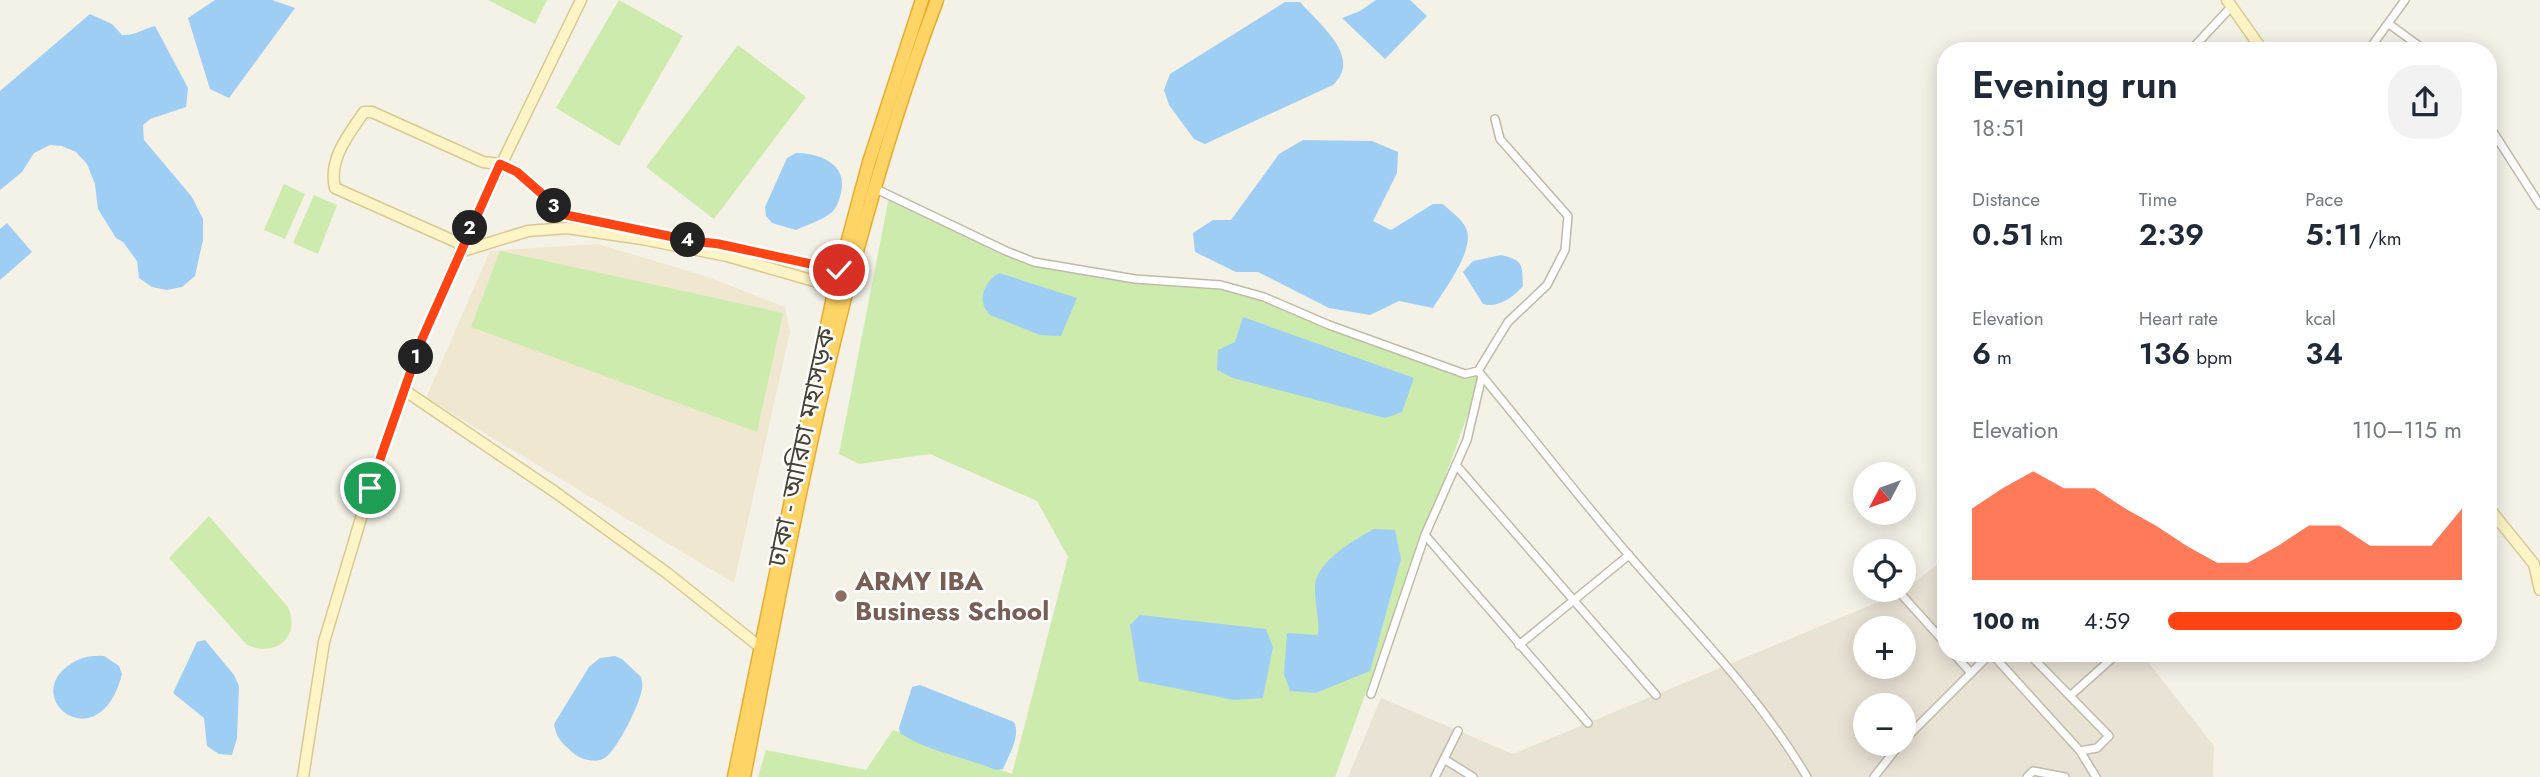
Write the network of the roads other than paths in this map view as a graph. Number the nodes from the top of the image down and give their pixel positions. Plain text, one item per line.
1 (581, 0) edge
2 (922, 0) edge
3 (937, 0) edge
4 (2405, 0) edge
5 (2229, 2) edge
6 (2389, 24) junction
7 (2196, 42) edge
8 (2257, 42) edge
9 (2375, 42) edge
10 (2414, 42) edge
11 (1495, 118) dead end
12 (2497, 138) edge
13 (500, 164) junction
14 (874, 188) junction
15 (2540, 205) edge
16 (461, 249) junction
17 (839, 270) junction
18 (835, 287) junction
19 (1480, 374) junction
20 (404, 390) junction
21 (1456, 465) junction
22 (2497, 518) edge
23 (1425, 535) junction
24 (1629, 555) junction
25 (2540, 590) edge
26 (1574, 600) junction
27 (1908, 602) edge
28 (1937, 635) edge
29 (1519, 645) junction
30 (760, 648) junction
31 (1961, 662) edge
32 (1982, 662) edge
33 (1999, 662) edge
34 (2037, 662) edge
35 (2108, 662) edge
36 (1971, 673) junction
37 (1371, 694) dead end
38 (1656, 695) dead end
39 (2070, 696) junction
40 (1588, 723) dead end
41 (1916, 728) edge
42 (1458, 731) dead end
43 (2080, 751) junction
44 (1891, 756) edge
45 (1444, 759) junction
46 (303, 777) edge
47 (734, 777) edge
48 (744, 777) edge
49 (1435, 777) edge
50 (1473, 777) edge
51 (1807, 777) edge
52 (1874, 777) edge
53 (2028, 777) edge
54 (2065, 777) edge
55 (2096, 777) edge

1 - 13 street
2 - 17 highway, ঢাকা - আরিচা মহাসড়ক
3 - 14 highway
4 - 6 street
5 - 7 street
5 - 8 street
6 - 9 street
6 - 10 street
11 - 19 street
12 - 15 street
13 - 16 street
13 - 16 street
13 - 17 street
14 - 19 street
14 - 48 highway
16 - 18 street
16 - 20 street
17 - 18 highway, ঢাকা - আরিচা মহাসড়ক
18 - 30 highway, ঢাকা - আরিচা মহাসড়ক
19 - 21 street
19 - 24 street
20 - 30 street
20 - 46 street
21 - 23 street
21 - 26 street
22 - 25 street
23 - 29 street
23 - 37 street
24 - 26 street
24 - 51 street
26 - 29 street
26 - 38 street
27 - 28 street
29 - 40 street
30 - 47 highway, ঢাকা - আরিচা মহাসড়ক
31 - 36 street
32 - 36 street
33 - 43 street
34 - 39 street
35 - 39 street
36 - 41 street
39 - 43 street
42 - 45 street
43 - 55 street
44 - 52 street
45 - 49 street
45 - 50 street
53 - 54 street

